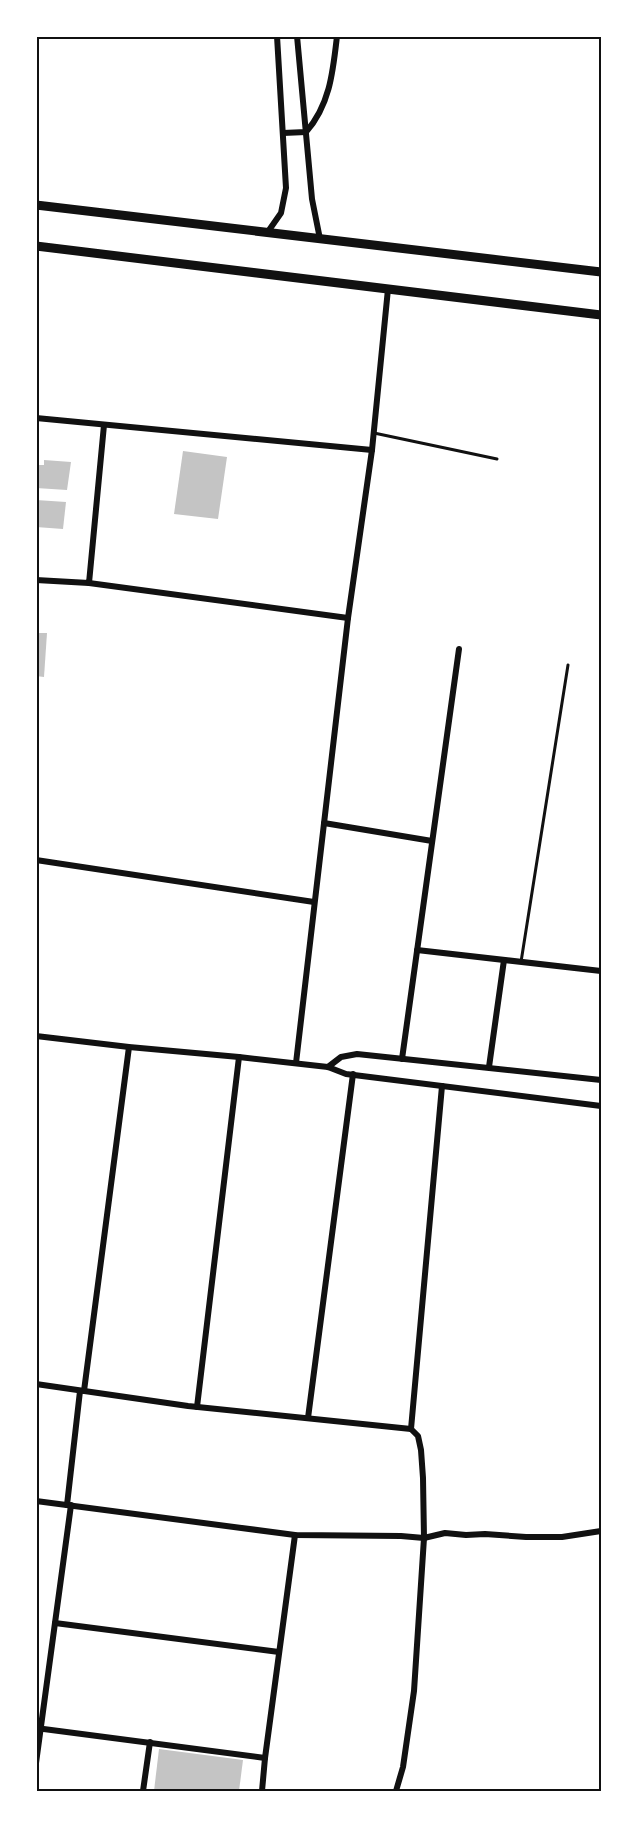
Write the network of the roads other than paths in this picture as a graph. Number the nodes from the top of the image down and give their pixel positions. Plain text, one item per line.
1 (278, 36) edge
2 (297, 36) edge
3 (337, 36) edge
4 (306, 132) junction
5 (283, 133) junction
6 (36, 205) edge
7 (267, 233) junction
8 (320, 240) junction
9 (36, 246) edge
10 (601, 272) edge
11 (388, 289) junction
12 (601, 315) edge
13 (36, 418) edge
14 (104, 425) junction
15 (372, 433) junction
16 (372, 450) junction
17 (497, 459) dead end
18 (36, 580) edge
19 (89, 584) junction
20 (348, 618) junction
21 (459, 649) dead end
22 (568, 666) dead end
23 (324, 823) junction
24 (432, 841) junction
25 (36, 860) edge
26 (314, 902) junction
27 (417, 950) junction
28 (504, 960) junction
29 (521, 962) junction
30 (601, 971) edge
31 (36, 1036) edge
32 (129, 1047) junction
33 (239, 1057) junction
34 (402, 1059) junction
35 (296, 1063) junction
36 (328, 1067) junction
37 (489, 1067) junction
38 (353, 1074) junction
39 (601, 1080) edge
40 (442, 1086) junction
41 (601, 1106) edge
42 (36, 1384) edge
43 (82, 1391) junction
44 (197, 1407) junction
45 (308, 1418) junction
46 (411, 1429) junction
47 (36, 1501) edge
48 (69, 1505) junction
49 (601, 1530) edge
50 (295, 1535) junction
51 (424, 1538) junction
52 (55, 1623) junction
53 (279, 1652) junction
54 (38, 1728) edge
55 (150, 1742) junction
56 (265, 1758) junction
57 (36, 1763) edge
58 (143, 1791) edge
59 (262, 1791) edge
60 (396, 1791) edge

1 - 5 street
2 - 4 street
3 - 4 street
4 - 5 street
4 - 8 street
5 - 7 street
6 - 7 main road
7 - 8 main road
8 - 10 main road
9 - 11 main road
11 - 12 main road
11 - 15 street
13 - 14 street
14 - 16 street
14 - 19 street
15 - 16 street
15 - 17 lane
16 - 20 street
18 - 19 street
19 - 20 street
20 - 23 street
21 - 24 street
22 - 29 lane
23 - 24 street
23 - 26 street
24 - 27 street
25 - 26 street
26 - 35 street
27 - 28 street
27 - 34 street
28 - 29 street
28 - 37 street
29 - 30 street
31 - 32 street
32 - 33 street
32 - 43 street
33 - 35 street
33 - 44 street
34 - 36 street
34 - 37 street
35 - 36 street
36 - 38 street
37 - 39 street
38 - 40 street
38 - 45 street
40 - 41 street
40 - 46 street
42 - 43 street
43 - 44 street
43 - 48 street
44 - 45 street
45 - 46 street
46 - 51 street
47 - 48 street
48 - 50 street
48 - 52 street
49 - 51 street
50 - 51 street
50 - 53 street
51 - 60 street
52 - 53 street
52 - 54 street
53 - 56 street
54 - 55 street
54 - 57 street
55 - 56 street
55 - 58 street
56 - 59 street

